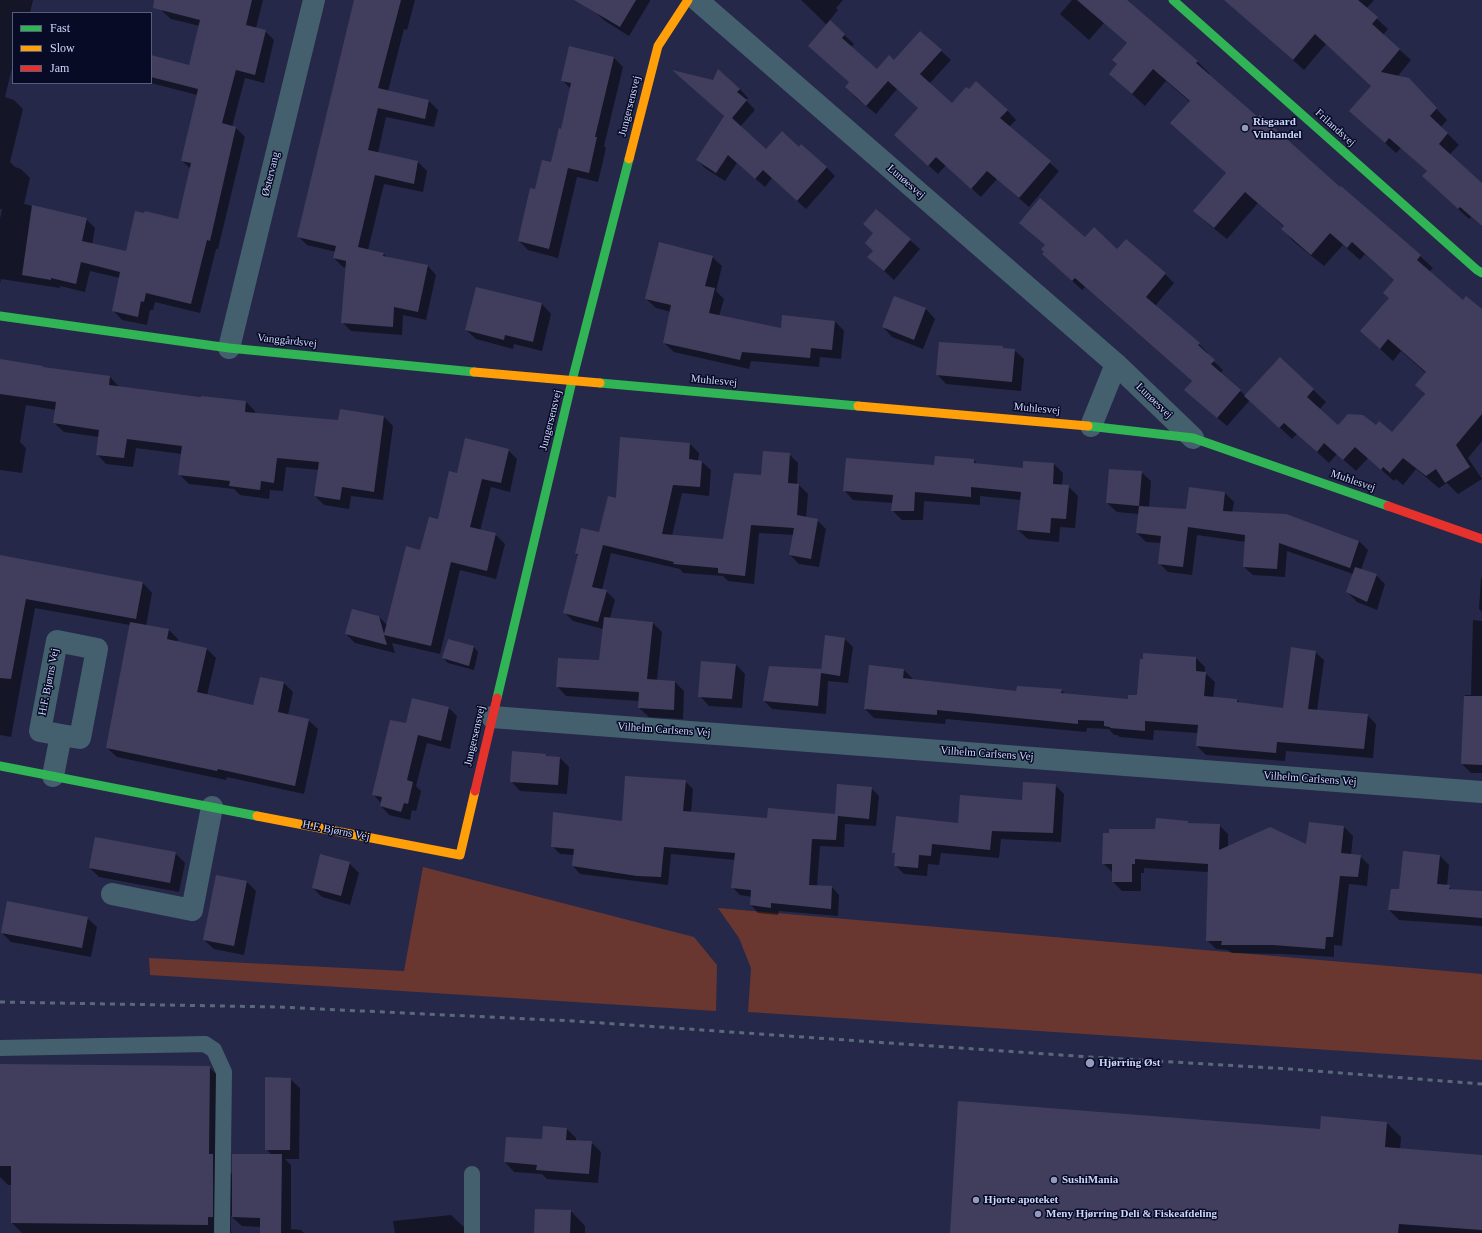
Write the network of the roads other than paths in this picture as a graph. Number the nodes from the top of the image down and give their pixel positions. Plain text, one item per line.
1 (314, 0) edge
2 (688, 0) edge
3 (697, 0) edge
4 (1173, 0) edge
5 (1482, 273) edge
6 (0, 316) edge
7 (229, 348) junction
8 (1116, 364) junction
9 (572, 381) junction
10 (1091, 426) junction
11 (1193, 438) junction
12 (1482, 539) edge
13 (492, 717) junction
14 (61, 735) dead end
15 (0, 766) edge
16 (53, 776) junction
17 (1482, 792) edge
18 (212, 807) junction
19 (460, 856) joint
20 (112, 894) dead end
21 (0, 1048) edge
22 (472, 1174) dead end
23 (222, 1233) edge
24 (472, 1233) edge

1 - 7 street, Østervang
2 - 9 street, Jungersensvej
3 - 8 street, Lunøesvej
4 - 5 street, Frilandsvej
6 - 7 street, Vanggårdsvej
7 - 9 street, Vanggårdsvej
8 - 10 street
8 - 11 street, Lunøesvej
9 - 10 street, Muhlesvej
9 - 13 street, Jungersensvej
10 - 11 street, Muhlesvej
11 - 12 street, Muhlesvej
13 - 17 street, Vilhelm Carlsens Vej
13 - 19 street, Jungersensvej
14 - 16 street
15 - 16 street, H.F. Bjørns Vej
16 - 18 street, H.F. Bjørns Vej
18 - 19 street, H.F. Bjørns Vej
18 - 20 street
21 - 23 lane
22 - 24 lane

